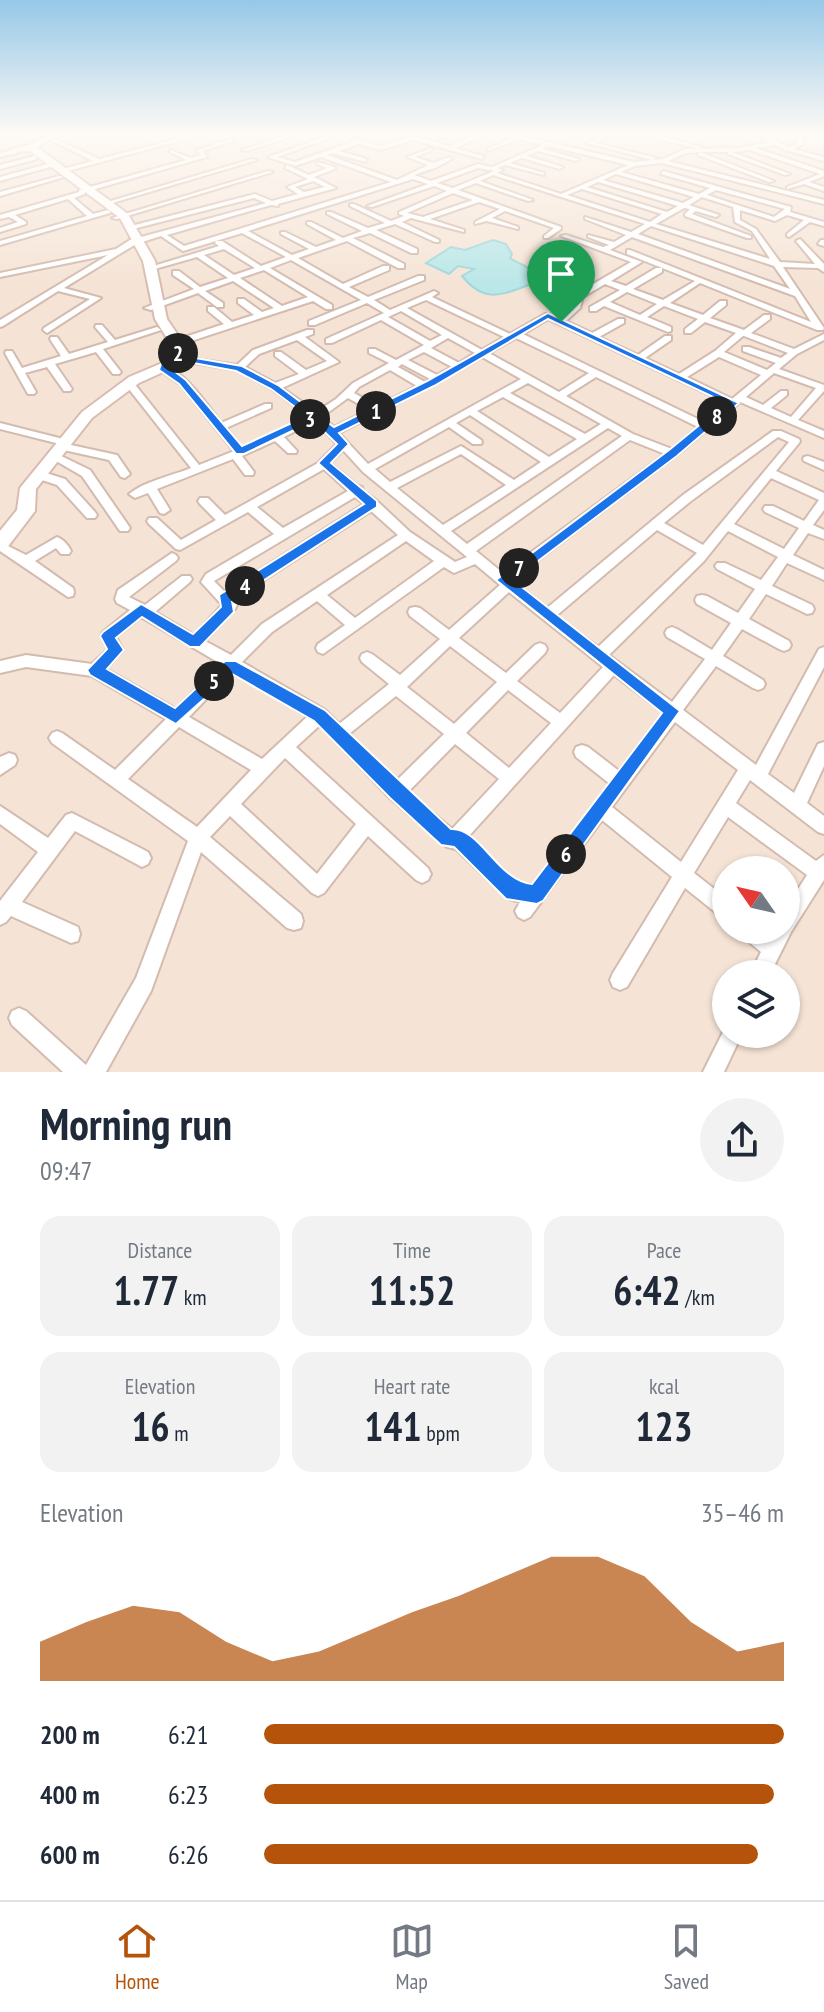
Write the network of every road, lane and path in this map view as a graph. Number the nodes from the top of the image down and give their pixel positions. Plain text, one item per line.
1 (24, 184) edge
2 (75, 184) edge
3 (106, 184) edge
4 (176, 184) edge
5 (231, 184) edge
6 (253, 184) edge
7 (297, 184) edge
8 (324, 184) edge
9 (390, 184) edge
10 (432, 184) joint
11 (473, 184) edge
12 (484, 184) edge
13 (509, 184) edge
14 (527, 184) edge
15 (589, 184) edge
16 (612, 184) edge
17 (658, 184) edge
18 (704, 184) edge
19 (720, 184) edge
20 (749, 184) edge
21 (798, 184) edge
22 (258, 186) dead end
23 (221, 187) junction
24 (330, 187) junction
25 (582, 187) junction
26 (715, 187) junction
27 (789, 188) dead end
28 (372, 189) junction
29 (497, 189) junction
30 (84, 191) junction
31 (146, 192) junction
32 (455, 192) junction
33 (0, 194) edge
34 (198, 194) junction
35 (303, 195) junction
36 (563, 195) junction
37 (350, 196) junction
38 (700, 196) junction
39 (69, 197) junction
40 (396, 197) junction
41 (185, 198) junction
42 (246, 198) junction
43 (479, 200) junction
44 (530, 200) dead end
45 (812, 200) junction
46 (166, 203) junction
47 (274, 204) junction
48 (222, 205) junction
49 (322, 205) junction
50 (352, 205) dead end
51 (421, 205) junction
52 (684, 205) junction
53 (370, 206) dead end
54 (736, 206) junction
55 (822, 206) edge
56 (696, 208) junction
57 (26, 209) junction
58 (204, 209) junction
59 (505, 209) junction
60 (145, 210) junction
61 (788, 210) junction
62 (114, 212) junction
63 (245, 212) junction
64 (329, 213) dead end
65 (443, 213) junction
66 (9, 214) junction
67 (184, 214) junction
68 (295, 214) junction
69 (668, 214) junction
70 (716, 215) dead end
71 (0, 217) edge
72 (92, 217) junction
73 (408, 217) junction
74 (587, 218) dead end
75 (488, 219) junction
76 (697, 219) junction
77 (775, 219) junction
78 (808, 219) junction
79 (159, 220) junction
80 (422, 220) junction
81 (216, 221) junction
82 (393, 222) junction
83 (652, 222) junction
84 (267, 223) junction
85 (309, 223) dead end
86 (477, 223) dead end
87 (824, 224) edge
88 (133, 227) junction
89 (516, 228) dead end
90 (0, 230) edge
91 (47, 230) junction
92 (369, 230) junction
93 (677, 230) junction
94 (462, 231) dead end
95 (238, 232) junction
96 (634, 233) junction
97 (752, 234) junction
98 (166, 235) junction
99 (789, 235) dead end
100 (564, 236) dead end
101 (590, 236) dead end
102 (546, 237) dead end
103 (213, 239) junction
104 (344, 239) junction
105 (437, 241) dead end
106 (800, 241) dead end
107 (137, 242) junction
108 (0, 243) edge
109 (614, 244) junction
110 (225, 247) junction
111 (728, 247) junction
112 (314, 249) junction
113 (121, 250) junction
114 (604, 250) junction
115 (414, 251) dead end
116 (630, 252) dead end
117 (197, 254) junction
118 (292, 257) junction
119 (637, 262) junction
120 (780, 265) junction
121 (401, 266) dead end
122 (823, 267) edge
123 (151, 268) junction
124 (262, 268) junction
125 (386, 268) dead end
126 (659, 270) junction
127 (176, 273) dead end
128 (0, 275) edge
129 (232, 278) junction
130 (421, 278) dead end
131 (604, 281) junction
132 (696, 283) junction
133 (344, 286) junction
134 (58, 289) junction
135 (199, 290) junction
136 (627, 290) junction
137 (729, 292) junction
138 (799, 295) junction
139 (314, 298) junction
140 (368, 300) junction
141 (241, 301) dead end
142 (604, 303) junction
143 (723, 303) dead end
144 (665, 304) junction
145 (153, 306) junction
146 (329, 307) dead end
147 (281, 309) junction
148 (593, 309) dead end
149 (391, 313) junction
150 (260, 315) junction
151 (767, 317) dead end
152 (640, 318) junction
153 (704, 319) junction
154 (621, 321) dead end
155 (561, 322) junction
156 (0, 324) edge
157 (230, 325) junction
158 (99, 327) dead end
159 (157, 330) junction
160 (688, 331) dead end
161 (743, 334) junction
162 (823, 334) edge
163 (513, 335) junction
164 (298, 336) junction
165 (446, 336) junction
166 (592, 337) junction
167 (329, 341) dead end
168 (113, 343) junction
169 (810, 343) junction
170 (428, 346) junction
171 (98, 348) junction
172 (824, 348) edge
173 (746, 349) dead end
174 (372, 351) dead end
175 (794, 352) junction
176 (9, 353) dead end
177 (718, 353) junction
178 (278, 354) dead end
179 (477, 354) junction
180 (176, 357) junction
181 (67, 358) junction
182 (637, 359) junction
183 (49, 363) junction
184 (397, 364) junction
185 (458, 366) junction
186 (239, 368) junction
187 (774, 369) junction
188 (20, 372) junction
189 (116, 372) dead end
190 (596, 373) junction
191 (305, 374) junction
192 (679, 378) junction
193 (437, 379) junction
194 (526, 380) junction
195 (130, 384) junction
196 (425, 386) junction
197 (275, 387) junction
198 (823, 388) edge
199 (67, 389) dead end
200 (31, 392) dead end
201 (504, 393) junction
202 (784, 393) dead end
203 (349, 394) junction
204 (558, 397) junction
205 (737, 400) junction
206 (268, 406) dead end
207 (764, 409) junction
208 (377, 410) junction
209 (473, 413) junction
210 (315, 417) junction
211 (792, 421) junction
212 (451, 424) junction
213 (608, 424) junction
214 (0, 426) edge
215 (705, 426) junction
216 (220, 427) junction
217 (332, 432) junction
218 (275, 435) junction
219 (824, 435) edge
220 (629, 436) junction
221 (585, 439) junction
222 (477, 442) dead end
223 (343, 444) junction
224 (62, 449) junction
225 (292, 451) dead end
226 (238, 453) junction
227 (673, 453) junction
228 (808, 459) dead end
229 (549, 462) junction
230 (324, 463) junction
231 (824, 466) edge
232 (197, 469) junction
233 (367, 469) junction
234 (249, 472) dead end
235 (770, 473) junction
236 (125, 474) dead end
237 (40, 475) junction
238 (514, 485) junction
239 (150, 487) junction
240 (389, 487) junction
241 (358, 490) junction
242 (135, 494) dead end
243 (824, 499) edge
244 (204, 501) dead end
245 (373, 504) junction
246 (249, 507) junction
247 (769, 509) dead end
248 (164, 510) dead end
249 (91, 515) dead end
250 (308, 519) junction
251 (153, 521) dead end
252 (224, 521) junction
253 (656, 524) junction
254 (728, 526) junction
255 (806, 526) junction
256 (124, 528) dead end
257 (444, 530) junction
258 (282, 534) junction
259 (328, 534) junction
260 (406, 535) junction
261 (824, 535) edge
262 (0, 545) edge
263 (65, 551) dead end
264 (705, 552) junction
265 (473, 554) junction
266 (785, 555) junction
267 (172, 558) dead end
268 (25, 561) junction
269 (443, 561) junction
270 (721, 566) dead end
271 (824, 575) edge
272 (186, 579) dead end
273 (506, 582) junction
274 (763, 587) junction
275 (68, 592) dead end
276 (317, 594) junction
277 (224, 599) junction
278 (702, 600) dead end
279 (807, 609) dead end
280 (144, 611) junction
281 (415, 612) dead end
282 (547, 616) junction
283 (739, 620) junction
284 (354, 625) junction
285 (672, 633) dead end
286 (451, 638) junction
287 (195, 643) junction
288 (784, 645) dead end
289 (323, 648) dead end
290 (540, 649) dead end
291 (824, 653) edge
292 (598, 656) junction
293 (367, 658) dead end
294 (714, 658) junction
295 (230, 665) junction
296 (614, 665) junction
297 (0, 667) edge
298 (95, 670) junction
299 (506, 683) junction
300 (758, 684) dead end
301 (398, 686) junction
302 (672, 711) junction
303 (320, 715) junction
304 (176, 717) junction
305 (562, 723) junction
306 (339, 733) junction
307 (455, 734) junction
308 (57, 738) dead end
309 (285, 747) junction
310 (824, 749) edge
311 (582, 752) dead end
312 (263, 768) junction
313 (753, 772) junction
314 (511, 779) junction
315 (116, 780) junction
316 (620, 782) junction
317 (396, 792) junction
318 (229, 804) junction
319 (726, 806) junction
320 (797, 806) junction
321 (600, 808) junction
322 (0, 814) edge
323 (367, 824) junction
324 (824, 826) edge
325 (198, 838) junction
326 (457, 838) junction
327 (49, 849) junction
328 (142, 858) dead end
329 (821, 868) edge
330 (422, 874) dead end
331 (684, 875) junction
332 (537, 894) junction
333 (712, 898) edge
334 (800, 902) edge
335 (4, 910) edge
336 (524, 911) dead end
337 (294, 921) dead end
338 (71, 934) dead end
339 (767, 944) edge
340 (774, 944) edge
341 (772, 948) junction
342 (766, 960) edge
343 (620, 980) dead end
344 (19, 1018) dead end
345 (725, 1048) edge
346 (79, 1072) edge
347 (94, 1072) edge
348 (713, 1072) edge

1 - 33 street
2 - 30 main road
3 - 30 street
4 - 31 street
5 - 23 street
6 - 22 street
7 - 35 street
8 - 24 street
9 - 28 street
10 - 32 street
10 - 40 street
11 - 32 street
12 - 29 street
13 - 29 street
14 - 36 street
15 - 25 street
16 - 52 street
17 - 38 street
18 - 26 street
19 - 26 street
20 - 45 street
21 - 27 street
23 - 34 street
23 - 42 street
24 - 35 street
24 - 37 street
25 - 36 street
25 - 69 street
26 - 38 street
26 - 61 street
28 - 37 street
28 - 40 street
29 - 44 street
30 - 39 street
30 - 62 main road
31 - 46 street
31 - 62 street
32 - 43 street
32 - 51 street
34 - 41 street
34 - 48 street
35 - 47 street
35 - 49 street
36 - 83 street
37 - 49 street
38 - 52 street
38 - 54 street
39 - 57 street
39 - 72 street
40 - 51 street
40 - 53 street
41 - 46 street
41 - 58 street
42 - 47 street
42 - 48 street
43 - 59 street
43 - 65 street
45 - 55 street
45 - 61 street
46 - 60 street
46 - 67 street
47 - 63 street
47 - 68 street
48 - 58 street
49 - 68 street
50 - 82 street
51 - 65 street
51 - 73 street
52 - 56 street
52 - 69 street
54 - 77 street
54 - 97 street
55 - 78 street
56 - 70 street
56 - 76 street
57 - 66 street
57 - 91 street
58 - 67 street
58 - 81 street
59 - 75 street
59 - 102 street
60 - 62 street
60 - 79 street
61 - 77 street
61 - 78 street
62 - 72 street
62 - 88 main road
62 - 107 main road
63 - 81 street
63 - 84 street
64 - 92 street
65 - 80 street
66 - 71 street
66 - 90 street
67 - 79 street
68 - 84 street
69 - 83 street
72 - 91 street
73 - 80 street
73 - 82 street
74 - 96 street
75 - 86 street
75 - 89 street
76 - 93 street
76 - 97 street
77 - 97 street
78 - 87 street
78 - 99 street
79 - 88 street
79 - 98 street
80 - 94 street
81 - 95 street
81 - 98 street
82 - 92 street
82 - 105 street
83 - 93 street
83 - 96 street
84 - 95 street
84 - 112 street
85 - 104 street
88 - 107 main road
91 - 108 street
92 - 104 street
92 - 115 street
93 - 111 street
95 - 103 street
95 - 118 street
96 - 109 street
96 - 138 street
97 - 111 street
97 - 120 street
98 - 103 street
98 - 107 street
100 - 114 street
101 - 109 street
103 - 110 street
104 - 112 street
104 - 121 street
106 - 122 street
107 - 113 street
107 - 123 main road
107 - 145 main road
109 - 114 street
110 - 117 street
110 - 124 street
111 - 120 street
112 - 118 street
113 - 128 street
113 - 134 street
114 - 119 street
116 - 137 street
117 - 123 street
117 - 129 street
118 - 124 street
118 - 133 street
119 - 126 street
119 - 131 street
120 - 122 street
120 - 138 street
123 - 145 main road
124 - 129 street
124 - 139 street
125 - 133 street
126 - 132 street
126 - 136 street
127 - 135 street
129 - 135 street
129 - 147 street
130 - 140 street
131 - 136 street
131 - 155 street
132 - 137 street
132 - 144 street
133 - 140 street
134 - 156 street
134 - 181 street
135 - 145 street
135 - 157 street
136 - 142 street
136 - 144 street
137 - 162 street
138 - 162 street
139 - 146 street
139 - 147 street
140 - 149 street
140 - 164 street
141 - 150 street
142 - 148 street
142 - 152 street
143 - 153 street
144 - 152 street
144 - 153 street
145 - 159 main road
145 - 180 main road
147 - 150 street
149 - 163 street
149 - 165 street
149 - 167 street
149 - 170 street
150 - 157 street
151 - 161 street
152 - 182 street
153 - 160 street
153 - 161 street
154 - 166 street
155 - 163 street
155 - 166 street
157 - 180 street
158 - 168 street
159 - 168 street
159 - 180 main road
161 - 175 street
161 - 177 street
162 - 169 street
163 - 179 street
163 - 190 street
164 - 186 street
164 - 191 street
165 - 170 street
165 - 179 street
166 - 182 street
168 - 171 street
169 - 172 street
169 - 175 street
170 - 184 street
170 - 185 street
171 - 181 street
171 - 189 street
173 - 187 street
174 - 184 street
175 - 187 street
176 - 188 street
177 - 187 street
177 - 192 street
178 - 191 street
179 - 185 street
179 - 194 street
180 - 186 street
180 - 195 main road
180 - 216 street
181 - 183 street
182 - 192 street
183 - 188 street
183 - 199 street
184 - 193 street
184 - 196 street
184 - 203 street
185 - 193 street
186 - 197 street
187 - 198 street
187 - 205 street
188 - 200 street
190 - 204 street
190 - 215 street
191 - 197 street
192 - 205 street
193 - 196 street
194 - 201 street
194 - 204 street
195 - 224 main road
195 - 232 street
196 - 208 street
197 - 210 street
198 - 211 street
201 - 209 street
201 - 221 street
202 - 207 street
203 - 208 street
203 - 210 street
204 - 213 street
205 - 207 street
205 - 215 street
206 - 216 street
207 - 211 street
208 - 217 street
209 - 212 street
209 - 229 street
210 - 217 street
210 - 218 street
211 - 219 street
212 - 222 street
212 - 233 street
213 - 220 street
213 - 221 street
214 - 224 street
215 - 227 street
216 - 226 street
217 - 223 street
218 - 225 street
218 - 226 street
220 - 227 street
220 - 265 street
221 - 229 street
223 - 230 street
223 - 233 street
224 - 236 street
224 - 237 main road
224 - 256 street
226 - 232 street
226 - 234 street
227 - 273 street
228 - 231 street
229 - 238 street
230 - 241 street
230 - 246 street
232 - 239 street
233 - 240 street
235 - 243 street
235 - 253 street
235 - 254 street
237 - 249 street
237 - 262 main road
238 - 240 street
238 - 257 street
239 - 242 street
239 - 248 street
240 - 257 street
241 - 245 street
241 - 250 street
243 - 255 street
244 - 252 street
245 - 259 street
245 - 260 street
246 - 252 street
246 - 258 street
247 - 255 street
250 - 258 street
250 - 259 street
251 - 252 street
253 - 264 street
253 - 282 street
254 - 264 street
254 - 266 street
255 - 261 street
255 - 266 street
257 - 265 street
258 - 277 street
259 - 277 street
260 - 269 street
260 - 276 street
262 - 268 street
263 - 268 street
264 - 292 street
265 - 269 street
265 - 273 street
266 - 271 street
266 - 274 street
267 - 280 street
268 - 275 street
269 - 284 street
270 - 274 street
272 - 280 street
273 - 282 street
273 - 286 street
274 - 279 street
274 - 283 street
276 - 284 street
276 - 295 street
277 - 287 street
278 - 283 street
280 - 287 street
280 - 298 street
281 - 286 street
282 - 292 street
283 - 288 street
283 - 294 street
284 - 289 street
285 - 294 street
286 - 299 street
286 - 301 street
287 - 295 street
290 - 299 street
291 - 313 street
292 - 296 street
293 - 301 street
294 - 300 street
294 - 302 street
295 - 303 street
295 - 304 street
296 - 302 street
296 - 305 street
297 - 298 street
298 - 304 street
299 - 305 street
299 - 307 street
301 - 306 street
301 - 307 street
302 - 313 street
302 - 316 street
303 - 306 street
303 - 309 street
304 - 312 street
304 - 315 street
305 - 314 street
306 - 317 street
307 - 314 street
307 - 317 street
308 - 315 street
309 - 312 street
309 - 323 street
310 - 320 street
311 - 316 street
312 - 318 street
313 - 319 street
313 - 320 street
314 - 326 street
315 - 325 street
316 - 321 street
317 - 326 street
318 - 323 street
318 - 325 street
319 - 329 street
319 - 331 street
320 - 324 street
321 - 331 street
321 - 332 street
322 - 327 street
323 - 330 street
325 - 337 street
325 - 347 street
326 - 332 street
327 - 328 street
327 - 335 street
329 - 334 street
331 - 333 street
331 - 343 street
332 - 336 street
335 - 338 street
339 - 341 street
340 - 341 street
341 - 342 street
344 - 346 street
345 - 348 street

